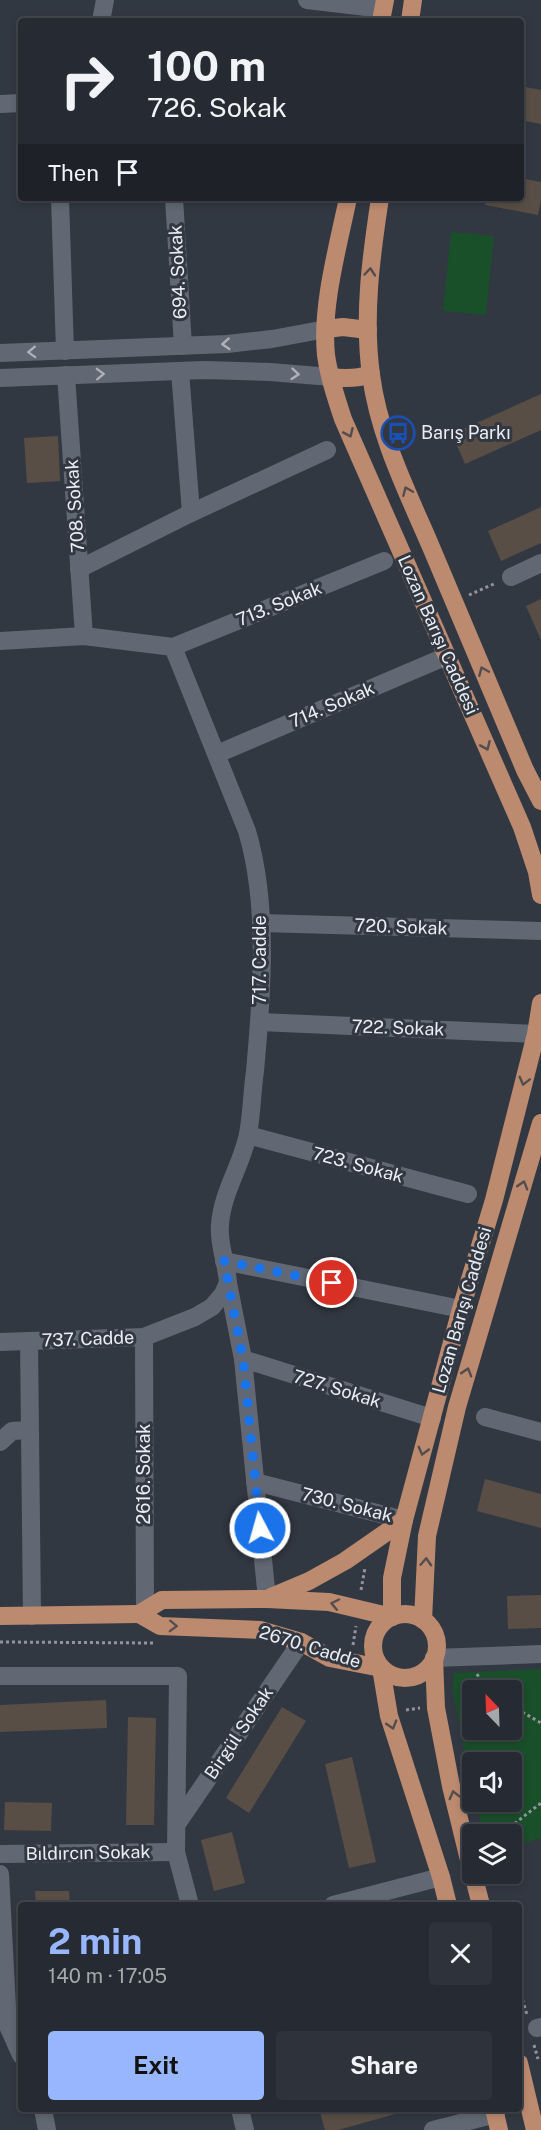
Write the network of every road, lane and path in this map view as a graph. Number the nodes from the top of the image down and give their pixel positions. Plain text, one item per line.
1 (105, 0) edge
2 (307, 0) edge
3 (413, 0) edge
4 (383, 10) edge
5 (102, 18) edge
6 (410, 18) edge
7 (18, 103) edge
8 (0, 104) edge
9 (60, 201) edge
10 (174, 201) edge
11 (347, 201) edge
12 (380, 201) edge
13 (326, 329) junction
14 (368, 330) junction
15 (183, 346) junction
16 (65, 351) junction
17 (0, 353) edge
18 (180, 371) junction
19 (371, 374) junction
20 (66, 375) junction
21 (331, 377) junction
22 (0, 378) edge
23 (327, 450) dead end
24 (191, 513) junction
25 (384, 561) dead end
26 (541, 563) edge
27 (79, 569) junction
28 (511, 576) joint
29 (454, 602) junction
30 (84, 636) junction
31 (0, 641) edge
32 (173, 647) junction
33 (447, 656) junction
34 (217, 754) junction
35 (541, 801) edge
36 (541, 895) edge
37 (261, 923) junction
38 (541, 931) edge
39 (541, 1003) edge
40 (260, 1022) junction
41 (536, 1034) junction
42 (541, 1123) edge
43 (248, 1135) junction
44 (468, 1194) dead end
45 (224, 1261) junction
46 (228, 1283) junction
47 (460, 1309) junction
48 (144, 1337) junction
49 (29, 1341) junction
50 (0, 1342) edge
51 (243, 1359) junction
52 (485, 1417) dead end
53 (432, 1418) junction
54 (29, 1430) junction
55 (541, 1432) edge
56 (0, 1442) edge
57 (255, 1482) junction
58 (404, 1520) junction
59 (365, 1565) dead end
60 (364, 1572) junction
61 (371, 1573) dead end
62 (361, 1590) dead end
63 (267, 1599) junction
64 (142, 1612) junction
65 (0, 1616) edge
66 (32, 1616) junction
67 (392, 1617) junction
68 (423, 1620) junction
69 (357, 1621) dead end
70 (0, 1642) edge
71 (301, 1642) junction
72 (156, 1643) dead end
73 (353, 1645) dead end
74 (541, 1654) edge
75 (434, 1658) junction
76 (381, 1668) junction
77 (0, 1676) edge
78 (423, 1708) dead end
79 (404, 1710) dead end
80 (522, 1712) edge
81 (541, 1723) edge
82 (541, 1803) edge
83 (177, 1824) junction
84 (514, 1824) edge
85 (462, 1827) edge
86 (176, 1852) junction
87 (0, 1854) edge
88 (0, 1874) edge
89 (441, 1877) junction
90 (475, 1884) edge
91 (189, 1902) edge
92 (345, 1902) edge
93 (447, 1902) edge
94 (479, 1902) edge
95 (4, 2026) edge
96 (18, 2050) edge
97 (522, 2075) edge
98 (44, 2112) edge
99 (241, 2112) edge
100 (496, 2118) edge
101 (47, 2130) edge
102 (246, 2130) edge
103 (433, 2130) edge
104 (536, 2130) edge

1 - 5 street
2 - 4 street
3 - 6 main road
7 - 8 street
9 - 16 street
10 - 15 street, 694. Sokak
11 - 13 main road, Lozan Barışı Caddesi
14 -> 12 main road, Lozan Barışı Caddesi
13 - 14 main road
13 -> 15 street
13 - 21 main road, Lozan Barışı Caddesi
14 - 19 main road, Lozan Barışı Caddesi
15 - 16 street
16 -> 17 street
20 -> 18 street
18 -> 21 street
18 - 24 street
19 - 21 main road
29 -> 19 main road, Lozan Barışı Caddesi
20 - 22 street
20 - 27 street, 708. Sokak
21 -> 33 main road, Lozan Barışı Caddesi
23 - 24 street
24 - 27 street
25 - 32 street, 713. Sokak
26 - 28 street
27 - 30 street, 708. Sokak
28 - 29 path
35 -> 29 main road, Lozan Barışı Caddesi
30 - 31 street
30 - 32 street
32 - 34 street, 717. Cadde
33 - 34 street, 714. Sokak
33 -> 36 main road, Lozan Barışı Caddesi
34 - 37 street, 717. Cadde
37 - 38 street, 720. Sokak
37 - 40 street, 717. Cadde
39 - 41 main road, Lozan Barışı Caddesi
40 - 41 street, 722. Sokak
40 - 43 street, 717. Cadde
41 -> 47 main road, Lozan Barışı Caddesi
68 -> 42 main road, Lozan Barışı Caddesi
43 - 44 street, 723. Sokak
43 - 45 street, 717. Cadde
45 - 46 street, 717. Cadde
45 - 47 street
46 - 48 street, 737. Cadde
46 - 51 street, 717. Cadde
47 - 53 main road, Lozan Barışı Caddesi
48 - 49 street, 737. Cadde
48 - 64 street, 2616. Sokak
49 - 50 street, 737. Cadde
49 - 54 street
51 - 53 street, 727. Sokak
51 - 57 street, 717. Cadde
52 - 55 street
53 -> 58 main road, Lozan Barışı Caddesi
54 - 56 street
54 - 66 street
57 - 58 street, 730. Sokak
57 - 63 street, 717. Cadde
58 - 63 main road
58 - 67 main road, Lozan Barışı Caddesi
59 - 60 path
60 - 61 path
60 - 62 path
63 - 64 main road, 2670. Cadde
67 -> 63 main road, 2670. Cadde
64 - 66 main road, 2670. Cadde
64 -> 71 main road, 2670. Cadde
65 - 66 main road, 2670. Cadde
67 - 68 main road
67 - 76 main road
68 - 75 main road
69 - 73 path
70 - 72 path
71 - 76 main road, 2670. Cadde
71 - 83 street, Birgül Sokak
74 - 75 street
75 - 76 main road
85 -> 75 main road
76 -> 89 main road, 2670. Cadde
77 - 83 street, Birgül Sokak
78 - 79 path
80 - 81 path
82 - 84 path
83 - 86 street, Birgül Sokak
86 - 87 street, Bıldırcın Sokak
86 - 91 street, Birgül Sokak
88 - 95 street
89 - 92 street
89 - 93 main road, 2670. Cadde
90 - 94 main road
95 - 96 street
97 - 104 main road
98 - 101 street
99 - 102 street
100 - 103 street

